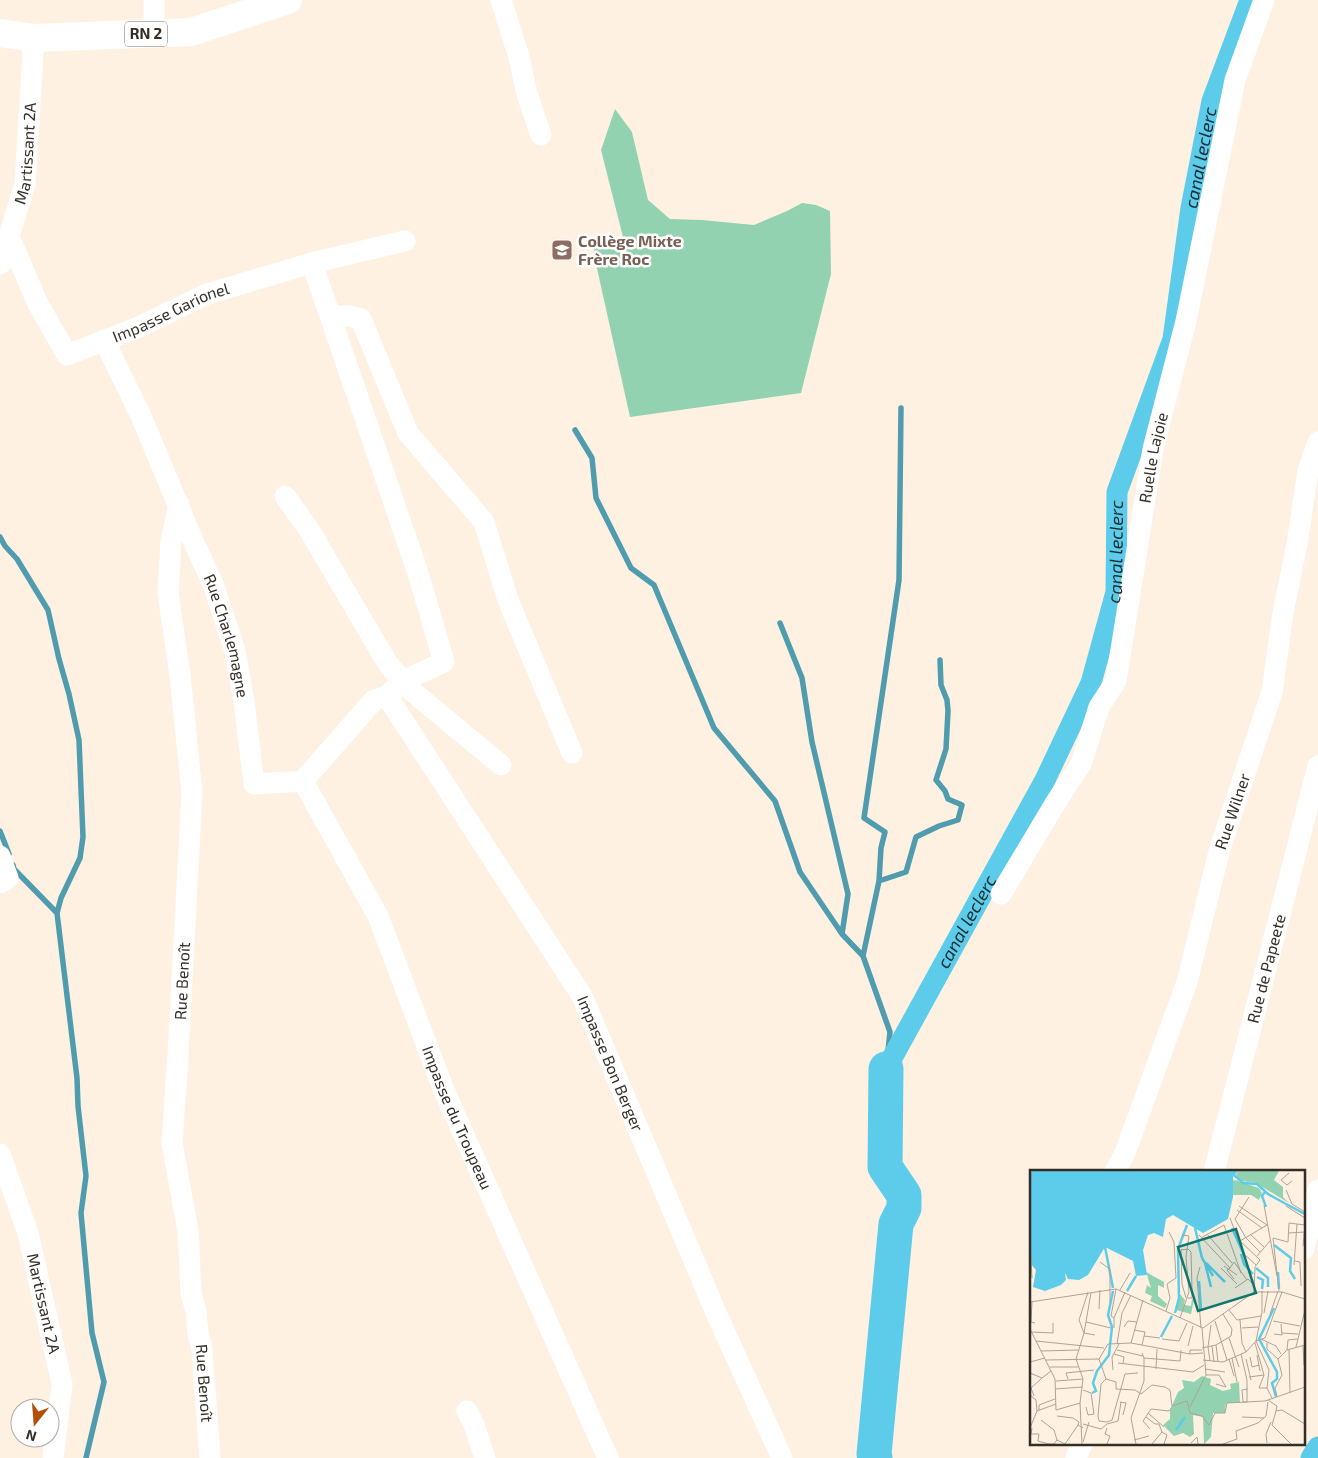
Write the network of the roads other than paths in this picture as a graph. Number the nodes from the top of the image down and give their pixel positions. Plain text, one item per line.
1 (154, 0) edge
2 (288, 0) edge
3 (501, 0) edge
4 (1264, 0) edge
5 (0, 33) edge
6 (154, 34) junction
7 (34, 38) junction
8 (541, 134) dead end
9 (8, 236) junction
10 (405, 241) dead end
11 (312, 263) junction
12 (0, 264) edge
13 (331, 316) junction
14 (104, 340) junction
15 (1318, 442) edge
16 (285, 496) dead end
17 (179, 504) junction
18 (403, 681) junction
19 (387, 696) junction
20 (572, 753) dead end
21 (501, 765) dead end
22 (1318, 766) edge
23 (303, 781) junction
24 (0, 856) edge
25 (0, 881) edge
26 (1001, 894) dead end
27 (0, 1154) edge
28 (1116, 1170) edge
29 (1215, 1170) edge
30 (5, 1177) edge
31 (1318, 1190) edge
32 (1306, 1241) edge
33 (467, 1410) dead end
34 (1081, 1446) edge
35 (53, 1458) edge
36 (210, 1458) edge
37 (485, 1458) edge
38 (608, 1458) edge
39 (782, 1458) edge
40 (1076, 1458) edge

1 - 6 street
2 - 6 main road, RN 2
3 - 8 street
4 - 26 street, Ruelle Lajoie
5 - 7 main road, RN 2
6 - 7 main road, RN 2
7 - 9 street, Martissant 2A
9 - 12 street, Martissant 2A
9 - 14 street, Impasse Garionel
10 - 11 street, Impasse Garionel
11 - 13 street
11 - 14 street, Impasse Garionel
13 - 18 street
13 - 20 street
14 - 17 street, Rue Charlemagne
15 - 28 street, Rue Wilner
16 - 18 street
17 - 23 street, Rue Charlemagne
17 - 36 street, Rue Benoît
18 - 19 street
18 - 21 street
19 - 23 street
19 - 39 street, Impasse Bon Berger
22 - 29 street, Rue de Papeete
23 - 38 street, Impasse du Troupeau
24 - 25 street
27 - 30 street, Martissant 2A
30 - 35 street, Martissant 2A
31 - 32 street
33 - 37 street
34 - 40 street

